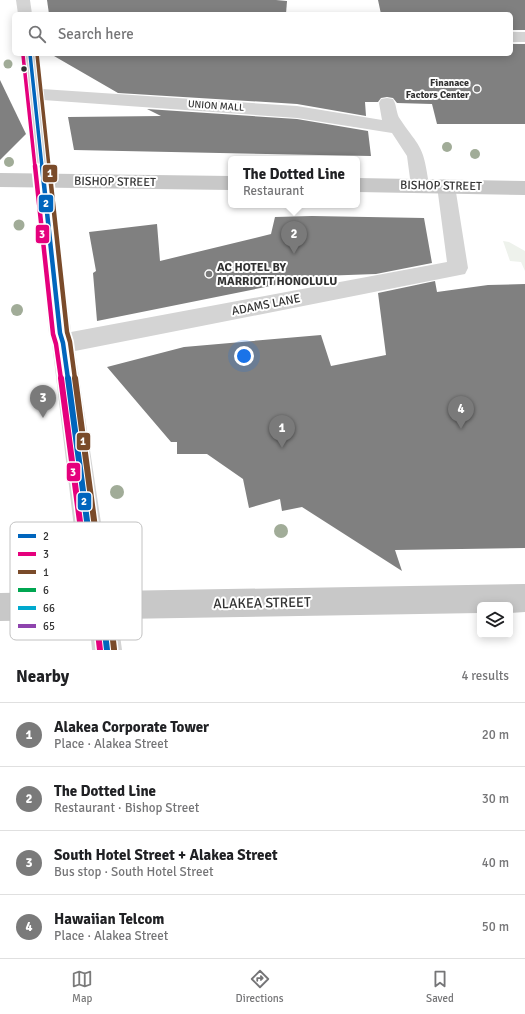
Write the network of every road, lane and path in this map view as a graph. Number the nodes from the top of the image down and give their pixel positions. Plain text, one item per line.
1 (23, 0) edge
2 (25, 12) edge
3 (513, 37) edge
4 (525, 37) edge
5 (30, 56) edge
6 (35, 94) junction
7 (387, 103) dead end
8 (397, 128) junction
9 (0, 180) edge
10 (42, 181) junction
11 (228, 183) edge
12 (360, 185) edge
13 (420, 186) junction
14 (446, 186) junction
15 (525, 188) edge
16 (63, 343) junction
17 (88, 522) edge
18 (525, 598) edge
19 (142, 605) edge
20 (0, 607) edge
21 (10, 607) edge
22 (106, 640) edge
23 (107, 650) edge

1 - 2 street
3 - 4 street
5 - 6 street
6 - 8 street, UNION MALL
6 - 10 street
7 - 8 street
8 - 13 street
9 - 10 main road, BISHOP STREET
10 - 11 main road, BISHOP STREET
10 - 16 street
12 - 13 main road, BISHOP STREET
13 - 14 main road, BISHOP STREET
14 - 15 main road, BISHOP STREET
14 - 16 street, ADAMS LANE
16 - 17 street
18 - 19 main road, ALAKEA STREET
20 - 21 main road, ALAKEA STREET
22 - 23 street

